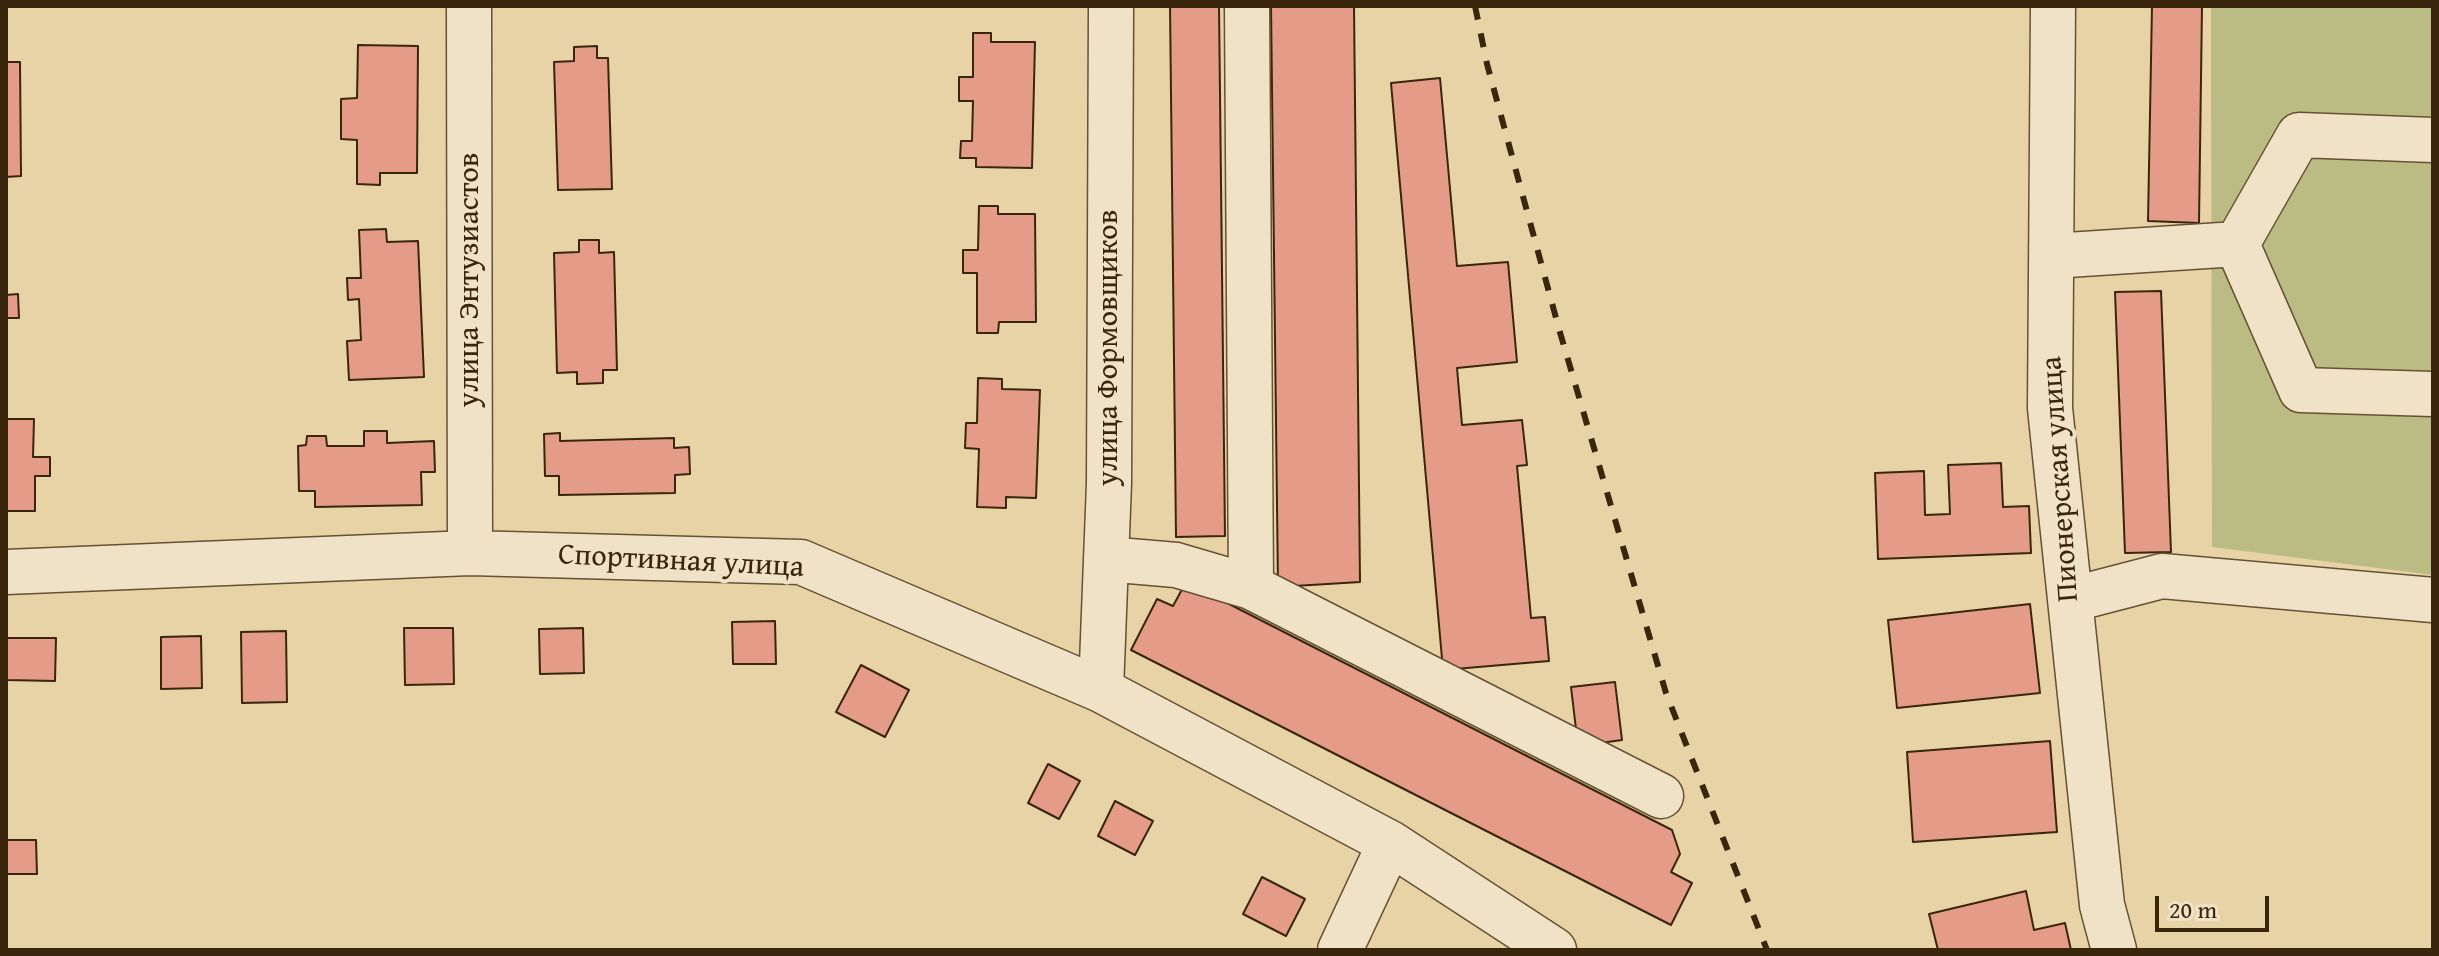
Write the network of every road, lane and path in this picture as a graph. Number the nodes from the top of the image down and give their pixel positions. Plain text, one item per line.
1 (469, 6) edge
2 (1111, 6) edge
3 (1247, 6) edge
4 (2053, 6) edge
5 (2433, 140) edge
6 (2237, 244) junction
7 (2052, 256) junction
8 (2433, 394) edge
9 (470, 553) junction
10 (1106, 559) junction
11 (6, 572) edge
12 (1251, 587) junction
13 (2070, 600) junction
14 (2433, 600) edge
15 (1101, 690) junction
16 (1661, 796) dead end
17 (1390, 843) junction
18 (1340, 950) edge
19 (1554, 950) edge
20 (2114, 950) edge

1 - 9 street, улица Энтузиастов
2 - 10 street, улица Формовщиков
3 - 12 street
4 - 7 street, Пионерская улица
5 - 6 street
6 - 7 street
6 - 8 street
7 - 13 street, Пионерская улица
9 - 11 street, Спортивная улица
9 - 15 street, Спортивная улица
10 - 12 street
10 - 15 street, улица Формовщиков
12 - 16 street
13 - 14 street
13 - 20 street, Пионерская улица
15 - 17 street, Спортивная улица
17 - 18 street
17 - 19 street, Спортивная улица

